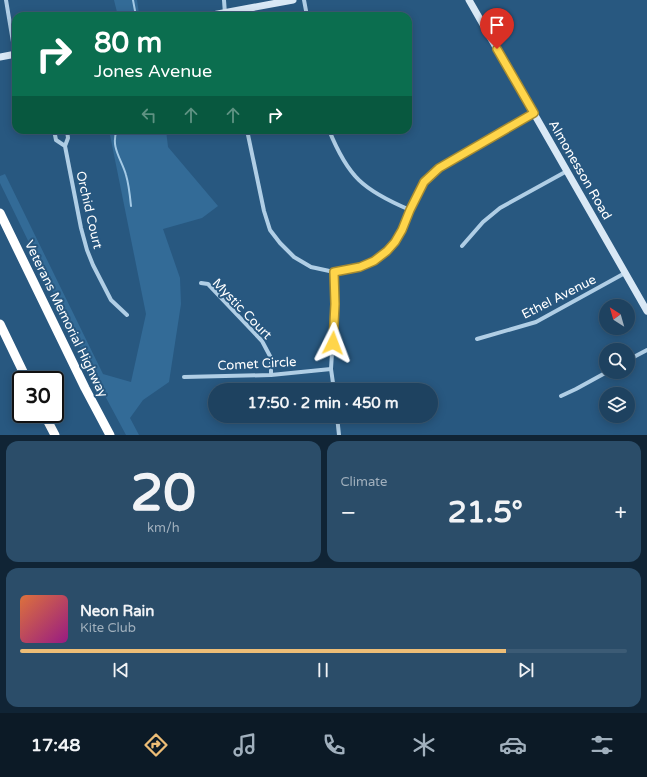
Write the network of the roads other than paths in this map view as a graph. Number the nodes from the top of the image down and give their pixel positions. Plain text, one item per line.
1 (6, 0) edge
2 (224, 0) edge
3 (293, 0) edge
4 (304, 0) edge
5 (469, 0) edge
6 (225, 12) edge
7 (235, 12) edge
8 (306, 12) edge
9 (12, 32) edge
10 (12, 55) edge
11 (0, 57) edge
12 (534, 113) junction
13 (55, 134) edge
14 (68, 134) edge
15 (248, 134) edge
16 (331, 134) edge
17 (65, 146) junction
18 (567, 171) junction
19 (410, 210) junction
20 (0, 214) edge
21 (462, 246) dead end
22 (334, 272) junction
23 (625, 273) junction
24 (201, 283) dead end
25 (647, 311) edge
26 (127, 315) dead end
27 (0, 324) edge
28 (477, 339) dead end
29 (647, 350) edge
30 (635, 356) edge
31 (331, 369) junction
32 (23, 371) edge
33 (271, 375) junction
34 (599, 376) edge
35 (184, 377) dead end
36 (333, 383) edge
37 (561, 396) dead end
38 (49, 423) edge
39 (338, 423) edge
40 (55, 435) edge
41 (110, 435) edge
42 (340, 435) edge

1 - 9 street
2 - 6 street
3 - 7 street
4 - 8 street
5 - 12 street, Almonesson Road
10 - 11 street
12 - 18 street, Almonesson Road
12 - 19 street
13 - 17 street, Orchid Court
14 - 17 street, Orchid Court
15 - 22 street
16 - 19 street
17 - 26 street, Orchid Court
18 - 21 street
18 - 23 street, Almonesson Road
19 - 22 street
20 - 41 highway, Veterans Memorial Highway
22 - 31 street
23 - 25 street, Almonesson Road
23 - 28 street, Ethel Avenue
24 - 33 street, Mystic Court
27 - 32 highway
29 - 30 street
31 - 33 street, Comet Circle
31 - 36 street
33 - 35 street, Comet Circle
34 - 37 street
38 - 40 highway
39 - 42 street

